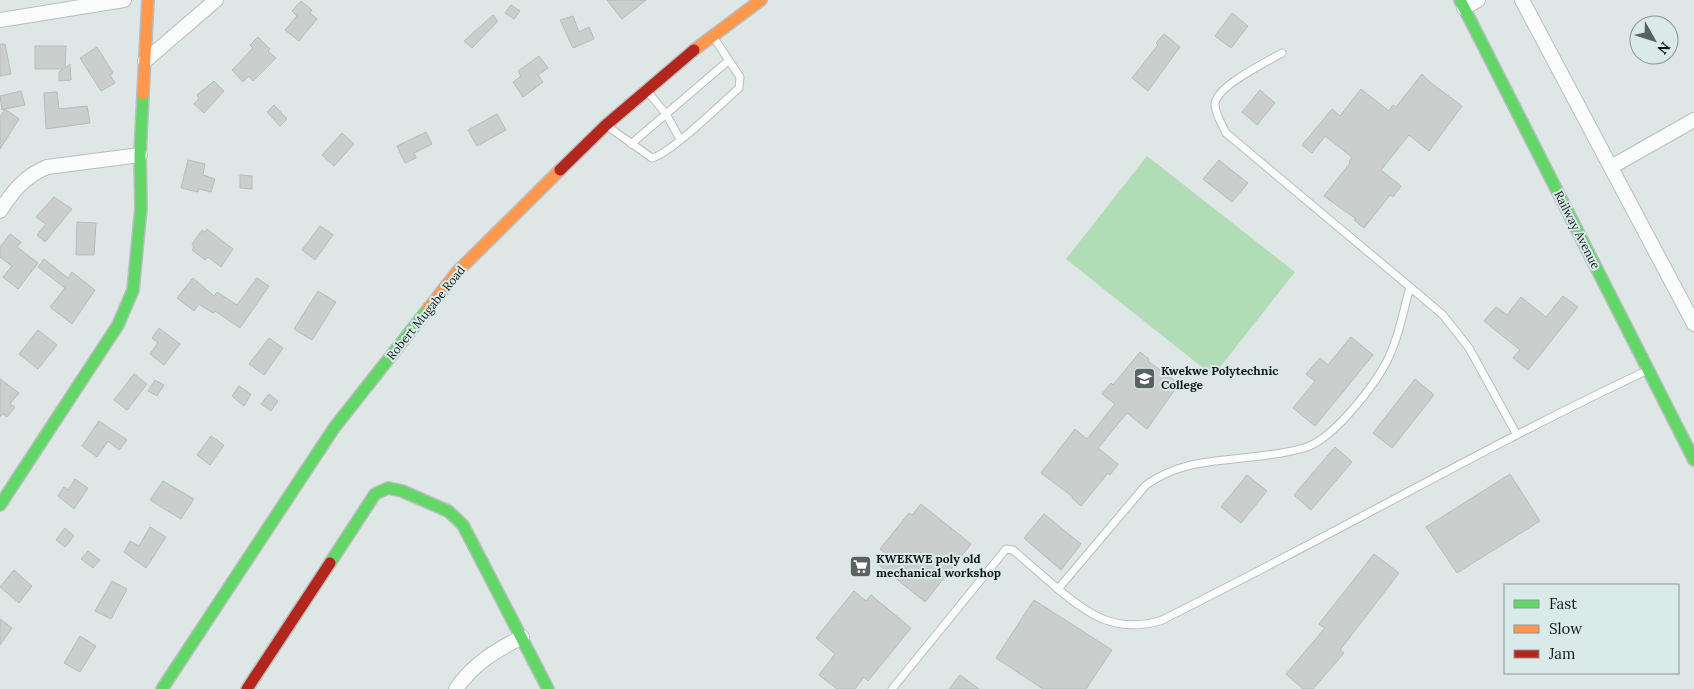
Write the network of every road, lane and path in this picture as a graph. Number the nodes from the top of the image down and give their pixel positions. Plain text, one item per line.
1 (124, 0) edge
2 (148, 0) edge
3 (216, 0) edge
4 (761, 0) edge
5 (1478, 0) edge
6 (1522, 0) edge
7 (1462, 4) edge
8 (0, 20) edge
9 (712, 35) junction
10 (1282, 54) dead end
11 (145, 61) junction
12 (728, 61) junction
13 (646, 90) junction
14 (666, 114) junction
15 (1694, 120) edge
16 (606, 125) junction
17 (680, 139) junction
18 (631, 144) junction
19 (140, 155) junction
20 (1611, 167) junction
21 (0, 211) edge
22 (1410, 287) junction
23 (1694, 324) edge
24 (1648, 370) junction
25 (1517, 435) junction
26 (1694, 460) edge
27 (0, 505) edge
28 (1058, 589) junction
29 (522, 637) junction
30 (162, 689) edge
31 (246, 689) edge
32 (456, 689) edge
33 (548, 689) edge
34 (892, 689) edge

1 - 8 street
2 - 11 street
3 - 11 street
4 - 9 street, Robert Mugabe Road
5 - 7 street
6 - 20 street
7 - 24 street, Railway Avenue
9 - 12 lane
9 - 13 street, Robert Mugabe Road
10 - 22 lane
11 - 19 street
12 - 14 lane
12 - 17 lane
13 - 14 lane
13 - 16 street, Robert Mugabe Road
14 - 17 lane
14 - 18 lane
15 - 20 street
16 - 18 lane
16 - 30 street, Robert Mugabe Road
17 - 18 lane
19 - 21 street
19 - 27 street
20 - 23 street
22 - 25 lane
22 - 28 lane
24 - 25 lane
24 - 26 street, Railway Avenue
25 - 28 lane
28 - 34 lane
29 - 31 street
29 - 32 street
29 - 33 street

